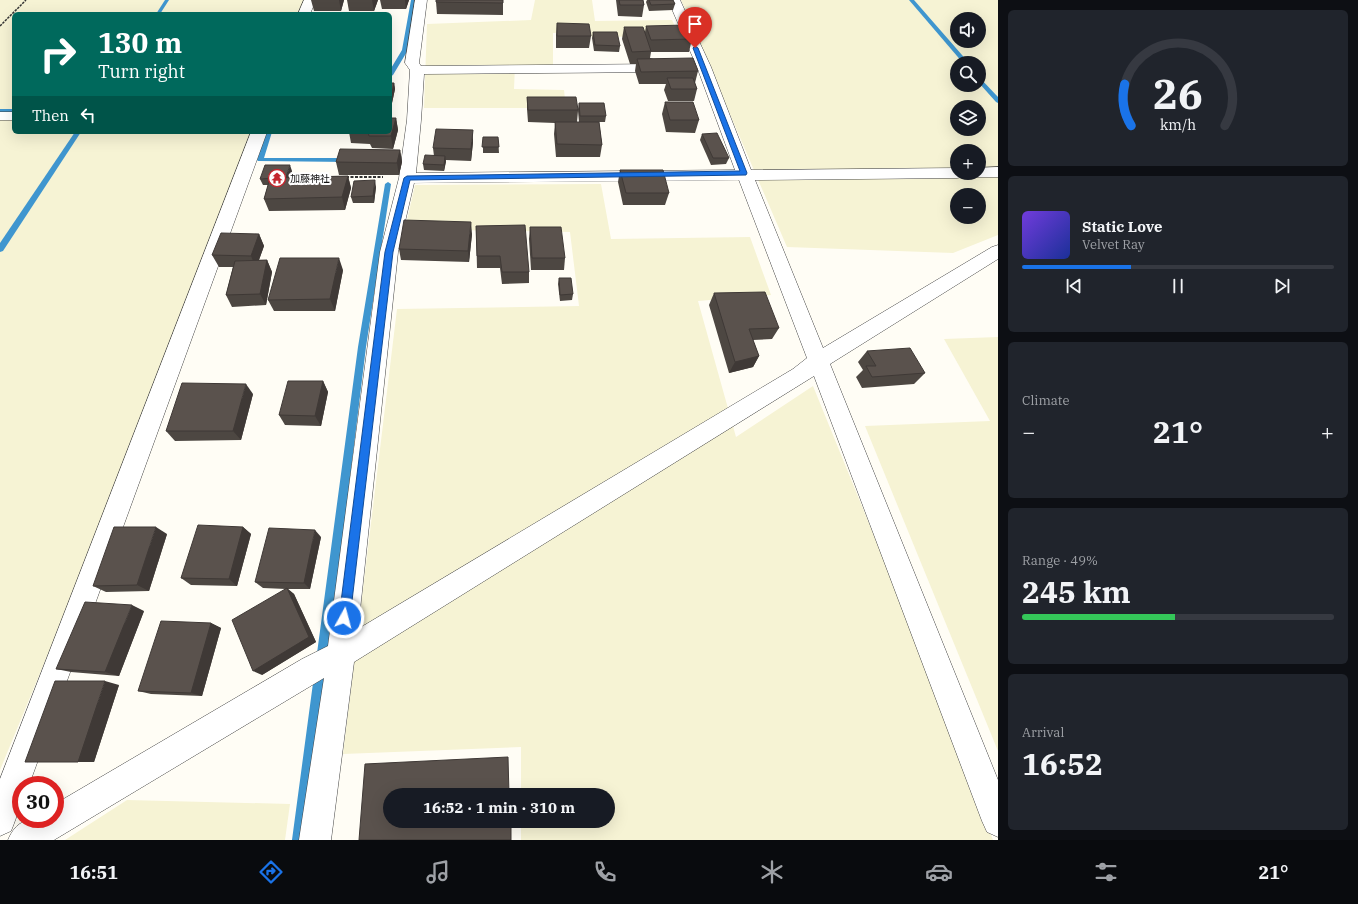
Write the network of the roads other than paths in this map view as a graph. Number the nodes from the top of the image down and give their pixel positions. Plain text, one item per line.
1 (310, 0) edge
2 (421, 0) edge
3 (674, 0) edge
4 (305, 12) edge
5 (704, 67) junction
6 (417, 70) junction
7 (0, 116) edge
8 (12, 116) edge
9 (258, 134) edge
10 (986, 172) edge
11 (998, 172) edge
12 (744, 173) junction
13 (950, 173) edge
14 (407, 178) junction
15 (998, 251) edge
16 (818, 361) junction
17 (328, 661) junction
18 (0, 820) edge
19 (998, 821) edge
20 (24, 840) edge
21 (315, 840) edge

1 - 4 street
2 - 6 street
3 - 5 street
5 - 6 street
5 - 12 street
6 - 14 street
7 - 8 street
9 - 18 street
10 - 11 street
12 - 13 street
12 - 14 street
12 - 16 street
14 - 17 street
15 - 16 street
16 - 17 street
16 - 19 street
17 - 20 street
17 - 21 street

